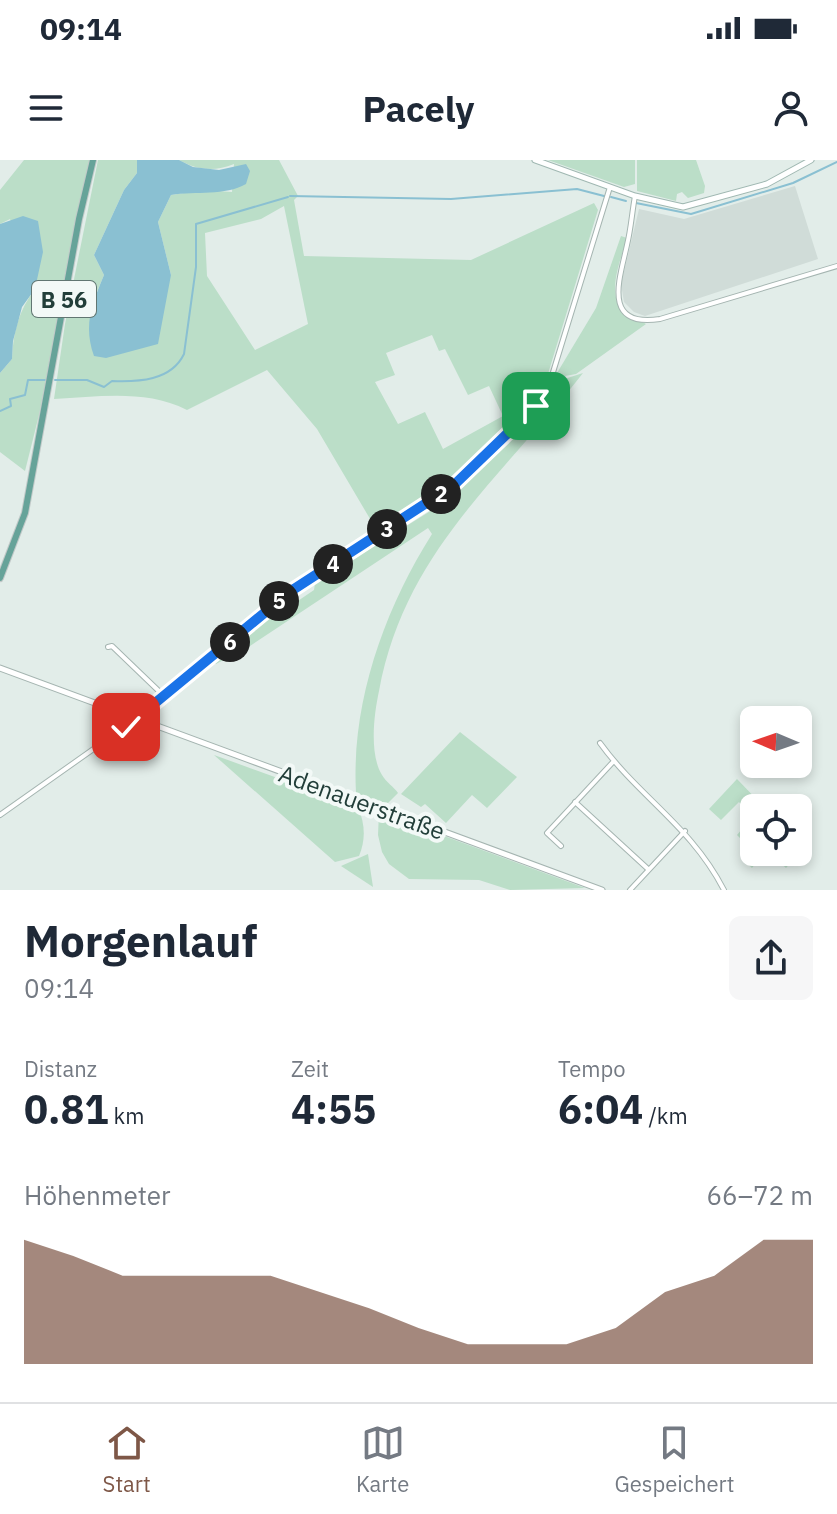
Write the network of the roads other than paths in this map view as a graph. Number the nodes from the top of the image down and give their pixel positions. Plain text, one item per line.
1 (93, 160) edge
2 (535, 160) edge
3 (811, 160) edge
4 (610, 187) junction
5 (635, 196) junction
6 (837, 266) edge
7 (0, 578) edge
8 (108, 647) dead end
9 (0, 668) edge
10 (164, 696) junction
11 (136, 719) junction
12 (600, 743) dead end
13 (613, 762) junction
14 (575, 802) junction
15 (0, 815) edge
16 (685, 831) junction
17 (561, 846) dead end
18 (648, 869) junction
19 (602, 890) edge
20 (630, 890) edge
21 (724, 890) edge

1 - 7 main road, B 56
2 - 4 street
3 - 5 street
4 - 5 street
4 - 10 street
5 - 6 street
8 - 10 street
9 - 11 street, Adenauerstraße
10 - 11 street
11 - 15 street
11 - 19 street, Adenauerstraße
12 - 13 street
13 - 14 street
13 - 16 street
14 - 17 street
14 - 18 street
16 - 18 street
16 - 21 street
18 - 20 street

